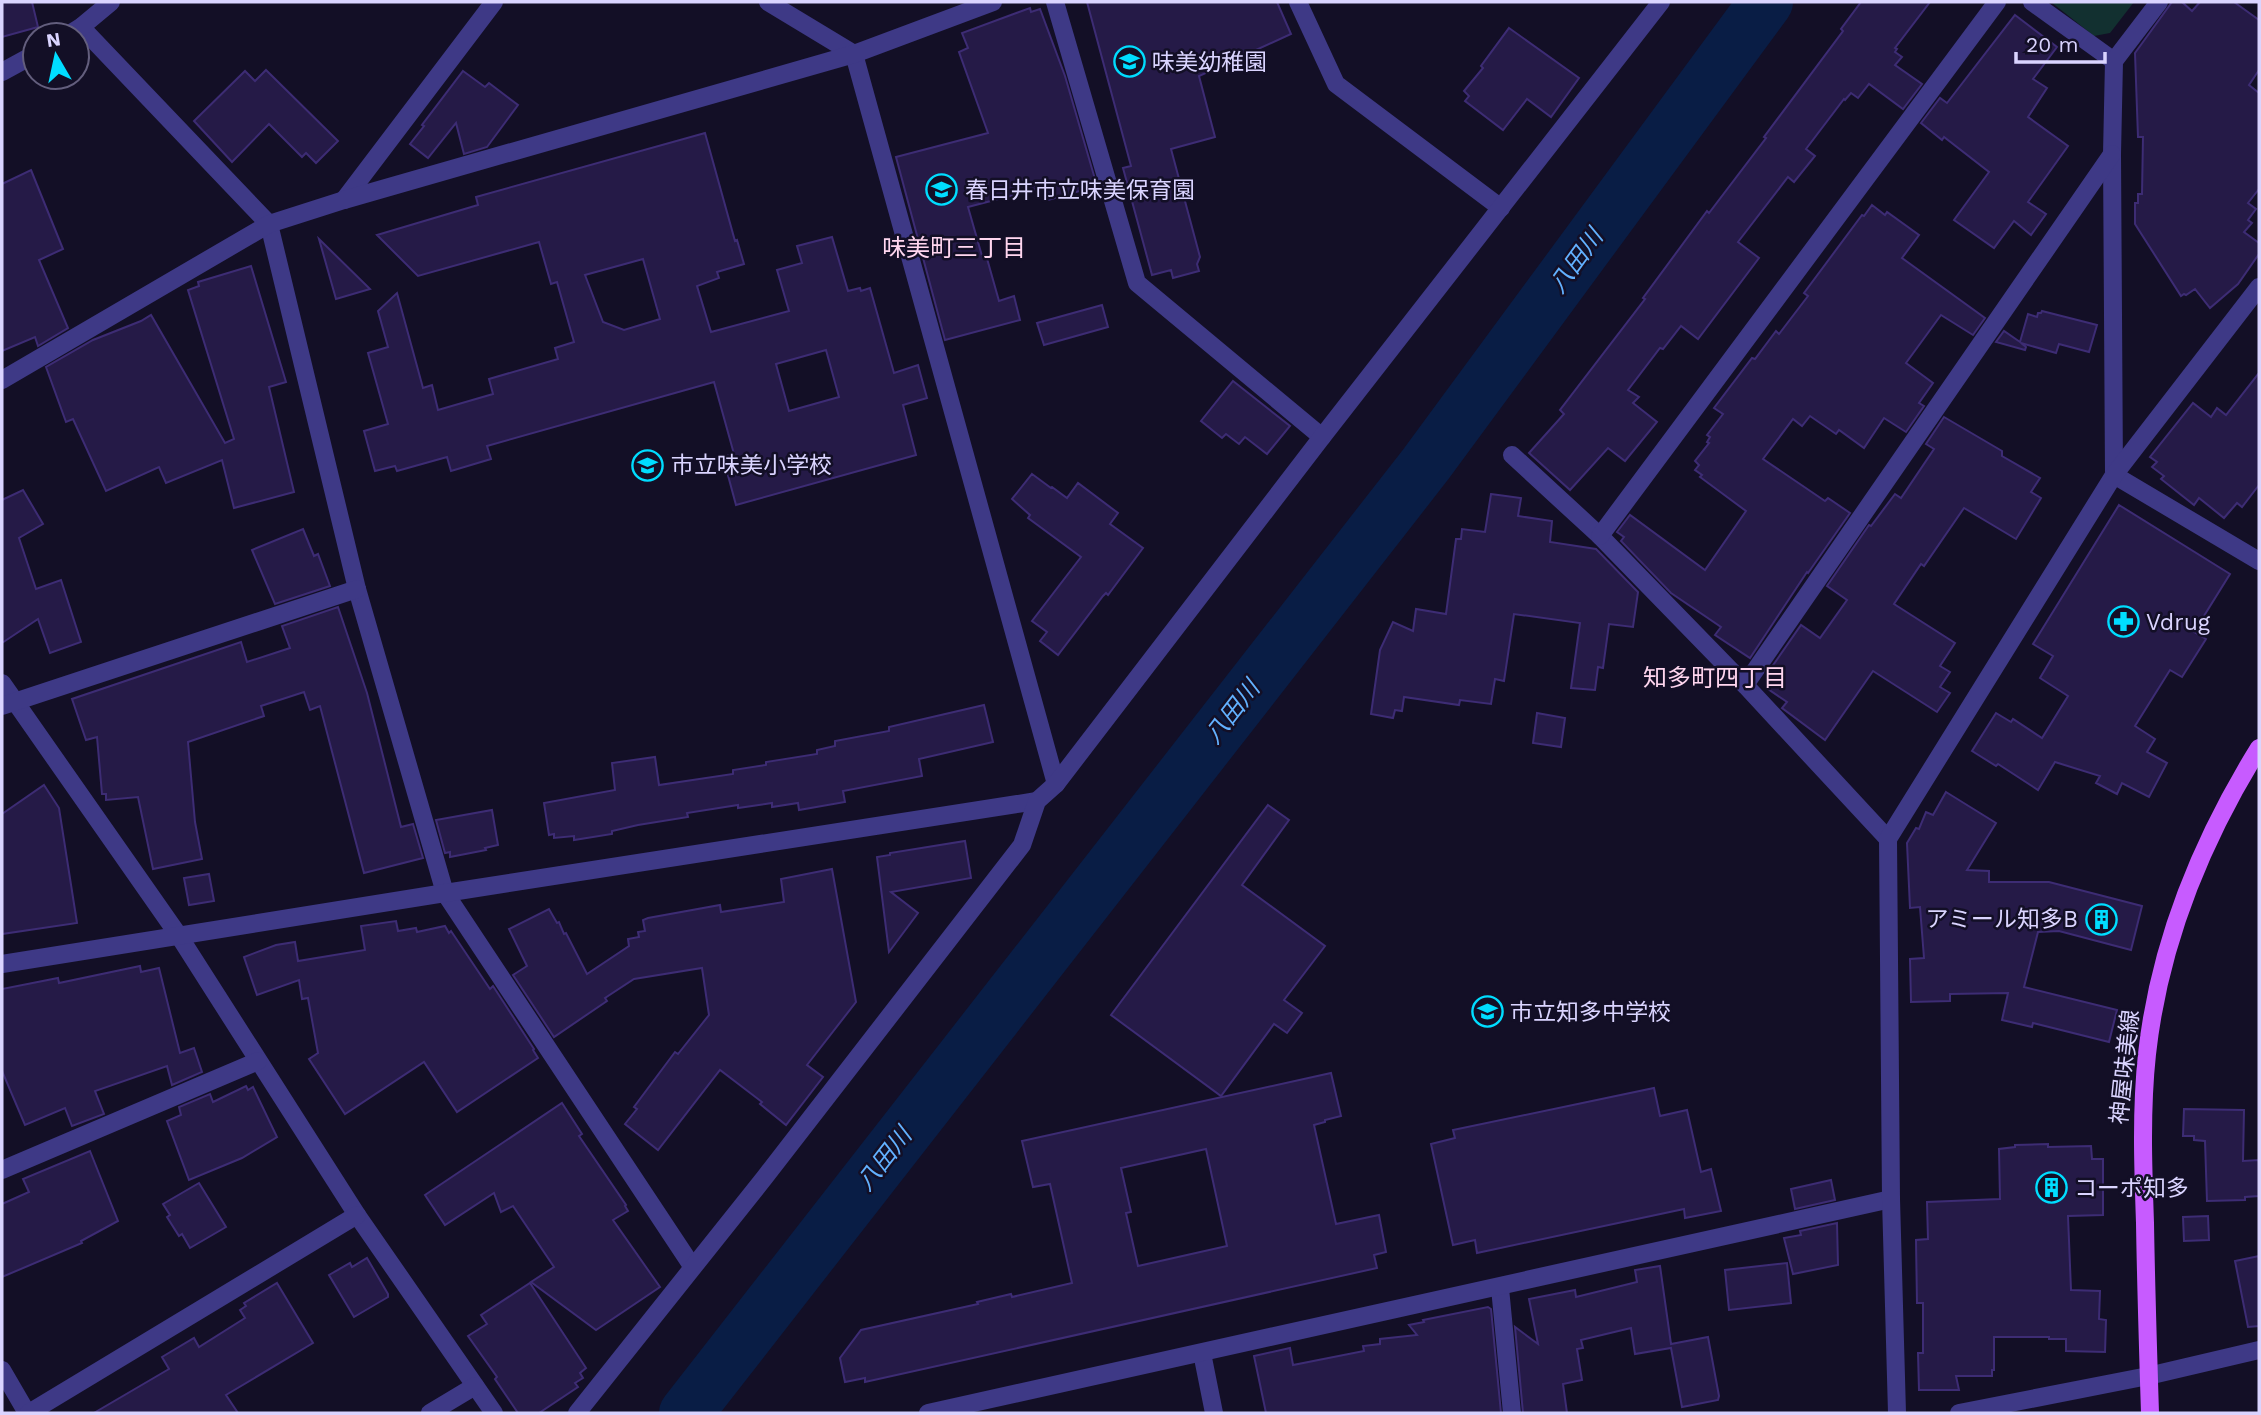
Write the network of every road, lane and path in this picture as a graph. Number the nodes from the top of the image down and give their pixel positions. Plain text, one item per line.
1 (111, 2) edge
2 (494, 2) edge
3 (768, 2) edge
4 (993, 2) edge
5 (1055, 2) edge
6 (1298, 2) edge
7 (1661, 2) edge
8 (1997, 2) edge
9 (2032, 2) edge
10 (2159, 2) edge
11 (87, 21) edge
12 (91, 48) edge
13 (854, 54) junction
14 (2114, 61) junction
15 (21, 62) edge
16 (2, 72) edge
17 (2112, 154) junction
18 (344, 200) junction
19 (1502, 208) junction
20 (269, 223) junction
21 (2259, 287) edge
22 (2, 380) edge
23 (1322, 437) junction
24 (1512, 455) dead end
25 (2114, 475) junction
26 (1600, 536) junction
27 (2259, 561) edge
28 (357, 589) junction
29 (2, 683) edge
30 (1745, 685) junction
31 (8, 704) edge
32 (2259, 748) edge
33 (1056, 784) junction
34 (1037, 801) junction
35 (1888, 839) junction
36 (445, 892) junction
37 (179, 936) junction
38 (2, 964) edge
39 (258, 1061) junction
40 (2, 1170) edge
41 (1892, 1199) junction
42 (357, 1215) junction
43 (692, 1266) junction
44 (1500, 1287) junction
45 (2259, 1350) edge
46 (1202, 1353) junction
47 (2, 1370) edge
48 (2148, 1376) junction
49 (475, 1386) junction
50 (28, 1413) edge
51 (430, 1413) edge
52 (494, 1413) edge
53 (577, 1413) edge
54 (928, 1413) edge
55 (1214, 1413) edge
56 (1512, 1413) edge
57 (1897, 1413) edge
58 (1959, 1413) edge
59 (2150, 1413) edge

1 - 11 street
2 - 18 street
3 - 13 street
4 - 13 street
5 - 23 street
6 - 19 street
7 - 19 street
8 - 26 street
9 - 14 street
10 - 14 street
12 - 20 street
13 - 18 street
13 - 33 street
14 - 17 street
15 - 16 street
17 - 25 street
17 - 30 street
18 - 20 street
19 - 23 street
20 - 22 street
20 - 28 street
21 - 25 street
23 - 33 street
24 - 26 street
25 - 27 street
25 - 35 street
26 - 30 street
28 - 31 street
28 - 36 street
29 - 31 street
30 - 35 street
31 - 37 street
32 - 48 main road, 神屋味美線
33 - 34 street
34 - 36 street
34 - 43 street
35 - 41 street
36 - 37 street
36 - 43 street
37 - 38 street
37 - 39 street
39 - 40 street
39 - 42 street
41 - 44 street
41 - 57 street
42 - 49 street
42 - 50 street
43 - 53 street
44 - 46 street
44 - 56 street
45 - 48 street
46 - 54 street
46 - 55 street
47 - 50 street
48 - 58 street
48 - 59 main road, 神屋味美線
49 - 51 street
49 - 52 street

